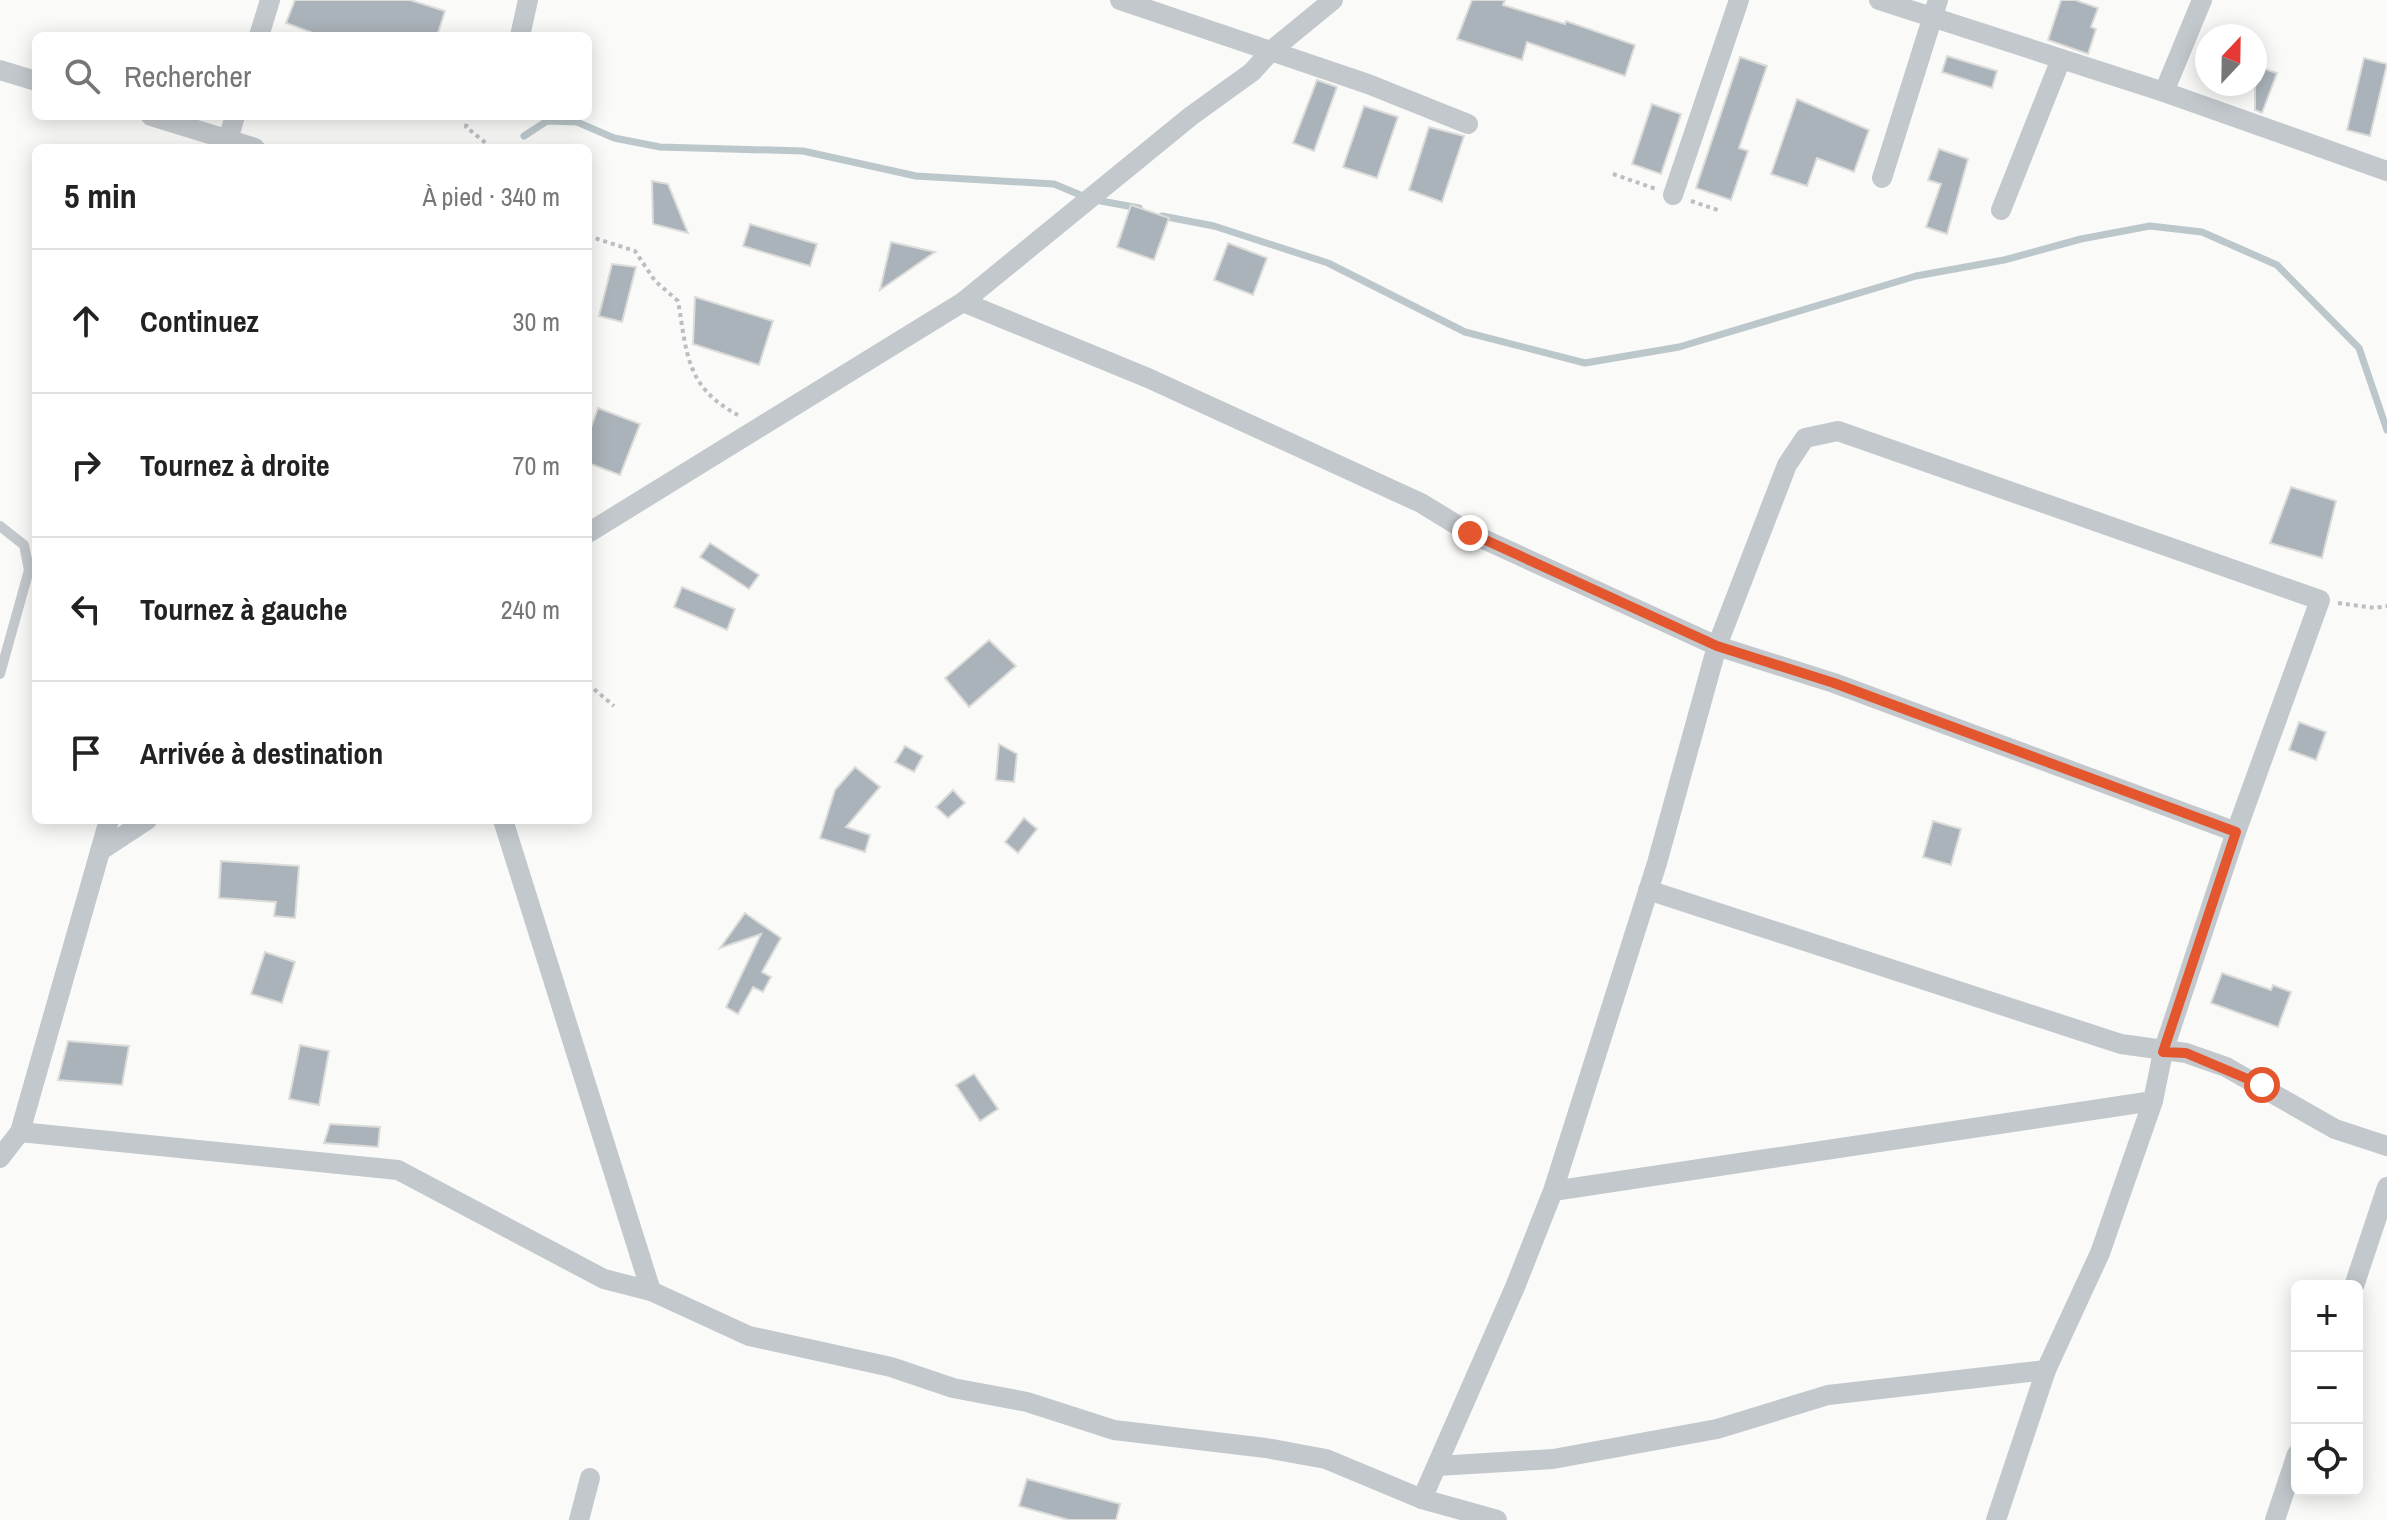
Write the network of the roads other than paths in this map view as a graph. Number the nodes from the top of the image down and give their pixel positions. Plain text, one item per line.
1 (270, 0) edge
2 (528, 0) edge
3 (1120, 0) edge
4 (1333, 0) edge
5 (1739, 0) edge
6 (1879, 0) edge
7 (2202, 0) edge
8 (1936, 10) edge
9 (260, 32) edge
10 (521, 32) edge
11 (1272, 50) junction
12 (2061, 59) junction
13 (0, 70) edge
14 (32, 80) edge
15 (2164, 92) junction
16 (164, 120) edge
17 (234, 120) edge
18 (1468, 124) dead end
19 (228, 140) junction
20 (242, 144) edge
21 (2387, 171) edge
22 (1882, 178) dead end
23 (1673, 195) dead end
24 (2001, 210) dead end
25 (963, 302) junction
26 (0, 526) edge
27 (592, 531) edge
28 (1717, 646) junction
29 (0, 674) edge
30 (108, 824) edge
31 (141, 824) edge
32 (504, 824) edge
33 (2236, 832) junction
34 (100, 851) junction
35 (1648, 890) junction
36 (2163, 1052) junction
37 (2153, 1101) junction
38 (20, 1132) junction
39 (2387, 1146) edge
40 (0, 1158) edge
41 (2387, 1187) edge
42 (1553, 1191) junction
43 (2356, 1280) edge
44 (651, 1291) junction
45 (2046, 1370) junction
46 (1437, 1466) junction
47 (2291, 1472) edge
48 (590, 1478) dead end
49 (1422, 1499) junction
50 (579, 1520) edge
51 (1497, 1520) edge
52 (1996, 1520) edge
53 (2275, 1520) edge

1 - 9 street
2 - 10 street
3 - 11 street
4 - 11 street
5 - 23 street
6 - 8 street
7 - 15 street
8 - 12 street
8 - 22 street
11 - 18 street
11 - 25 street
12 - 15 street
12 - 24 street
13 - 14 street
15 - 21 street
16 - 19 street
17 - 19 street
19 - 20 street
25 - 27 street
25 - 28 street
26 - 29 lane
28 - 33 street
28 - 33 street
28 - 35 street
30 - 34 street
31 - 34 street
32 - 44 street
33 - 36 street
34 - 38 street
35 - 36 street
35 - 42 street
36 - 37 street
36 - 39 street
37 - 42 street
37 - 45 street
38 - 40 street
38 - 44 street
41 - 43 street
42 - 46 street
44 - 49 street
45 - 46 street
45 - 52 street
46 - 49 street
47 - 53 street
48 - 50 street
49 - 51 street

